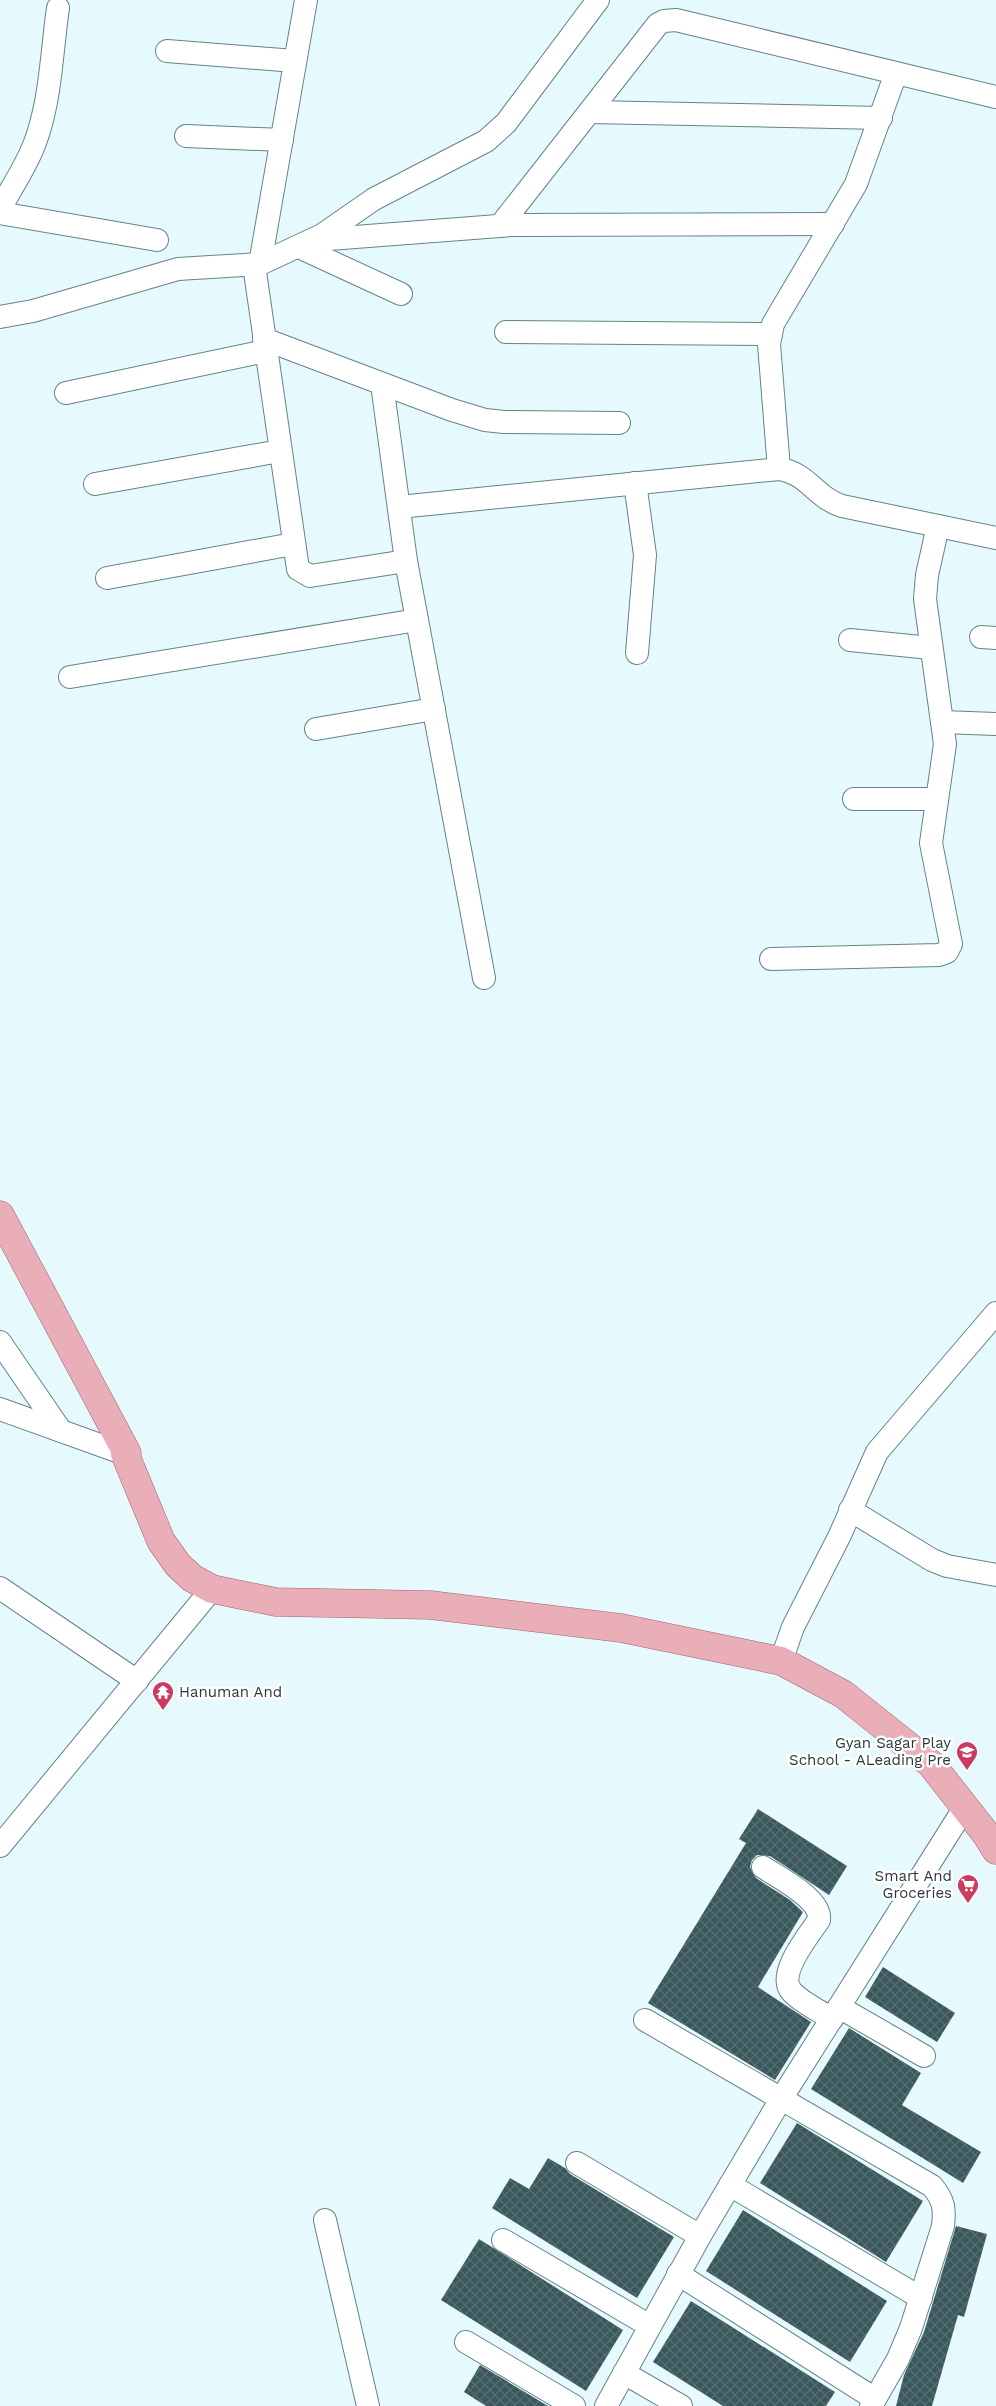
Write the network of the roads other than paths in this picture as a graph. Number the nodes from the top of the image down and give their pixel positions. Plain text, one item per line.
1 (306, 0) edge
2 (598, 0) edge
3 (58, 8) dead end
4 (167, 51) dead end
5 (295, 61) junction
6 (896, 73) junction
7 (996, 96) edge
8 (590, 112) junction
9 (881, 118) junction
10 (186, 136) dead end
11 (282, 140) junction
12 (10, 169) edge
13 (0, 211) edge
14 (833, 224) junction
15 (500, 226) junction
16 (157, 240) dead end
17 (306, 244) junction
18 (257, 265) junction
19 (402, 294) dead end
20 (0, 317) edge
21 (506, 332) dead end
22 (770, 334) junction
23 (265, 345) junction
24 (382, 384) junction
25 (66, 393) dead end
26 (619, 423) dead end
27 (280, 450) junction
28 (779, 469) junction
29 (635, 483) junction
30 (95, 484) dead end
31 (399, 508) junction
32 (938, 526) junction
33 (996, 538) edge
34 (293, 544) junction
35 (406, 561) junction
36 (107, 578) dead end
37 (417, 620) junction
38 (850, 640) dead end
39 (931, 648) junction
40 (637, 653) dead end
41 (70, 676) dead end
42 (434, 709) junction
43 (942, 722) junction
44 (996, 724) edge
45 (316, 729) dead end
46 (937, 798) junction
47 (854, 799) dead end
48 (771, 959) dead end
49 (484, 978) dead end
50 (0, 1215) edge
51 (996, 1313) edge
52 (0, 1342) edge
53 (0, 1409) edge
54 (61, 1431) junction
55 (125, 1454) junction
56 (850, 1510) junction
57 (996, 1575) edge
58 (0, 1588) edge
59 (212, 1589) junction
60 (781, 1661) junction
61 (137, 1681) junction
62 (965, 1807) junction
63 (0, 1846) edge
64 (996, 1850) edge
65 (763, 1867) dead end
66 (835, 2013) junction
67 (645, 2020) dead end
68 (924, 2056) dead end
69 (781, 2099) junction
70 (577, 2163) dead end
71 (730, 2185) junction
72 (325, 2220) dead end
73 (700, 2236) junction
74 (502, 2240) dead end
75 (678, 2274) junction
76 (921, 2298) junction
77 (650, 2326) junction
78 (466, 2342) dead end
79 (624, 2373) junction
80 (873, 2402) edge
81 (368, 2406) edge
82 (574, 2406) edge
83 (606, 2406) edge
84 (681, 2406) edge

1 - 5 street
2 - 17 street
3 - 12 street
4 - 5 street
5 - 11 street
6 - 7 street
6 - 8 street
6 - 9 street
8 - 9 street
8 - 15 street
9 - 14 street
10 - 11 street
11 - 18 street
12 - 13 street
13 - 16 street
14 - 15 street
14 - 22 street
15 - 17 street
17 - 18 street
17 - 19 street
18 - 20 street
18 - 23 street
21 - 22 street
22 - 28 street
23 - 24 street
23 - 25 street
23 - 27 street
24 - 26 street
24 - 31 street
27 - 30 street
27 - 34 street
28 - 29 street
28 - 32 street
29 - 31 street
29 - 40 street
31 - 35 street
32 - 33 street
32 - 39 street
34 - 35 street
34 - 36 street
35 - 37 street
37 - 41 street
37 - 42 street
38 - 39 street
39 - 43 street
42 - 45 street
42 - 49 street
43 - 44 street
43 - 46 street
46 - 47 street
46 - 48 street
50 - 55 main road
51 - 56 street
52 - 54 street
53 - 54 street
54 - 55 street
55 - 59 main road
56 - 57 street
56 - 60 street
58 - 61 street
59 - 60 main road
59 - 61 street
60 - 62 main road
61 - 63 street
62 - 64 main road
62 - 66 street
65 - 66 street
66 - 68 street
66 - 69 street
67 - 69 street
69 - 71 street
69 - 76 street
70 - 73 street
71 - 73 street
71 - 76 street
72 - 81 street
73 - 75 street
74 - 77 street
75 - 77 street
75 - 80 street
76 - 80 street
77 - 79 street
78 - 82 street
79 - 83 street
79 - 84 street

